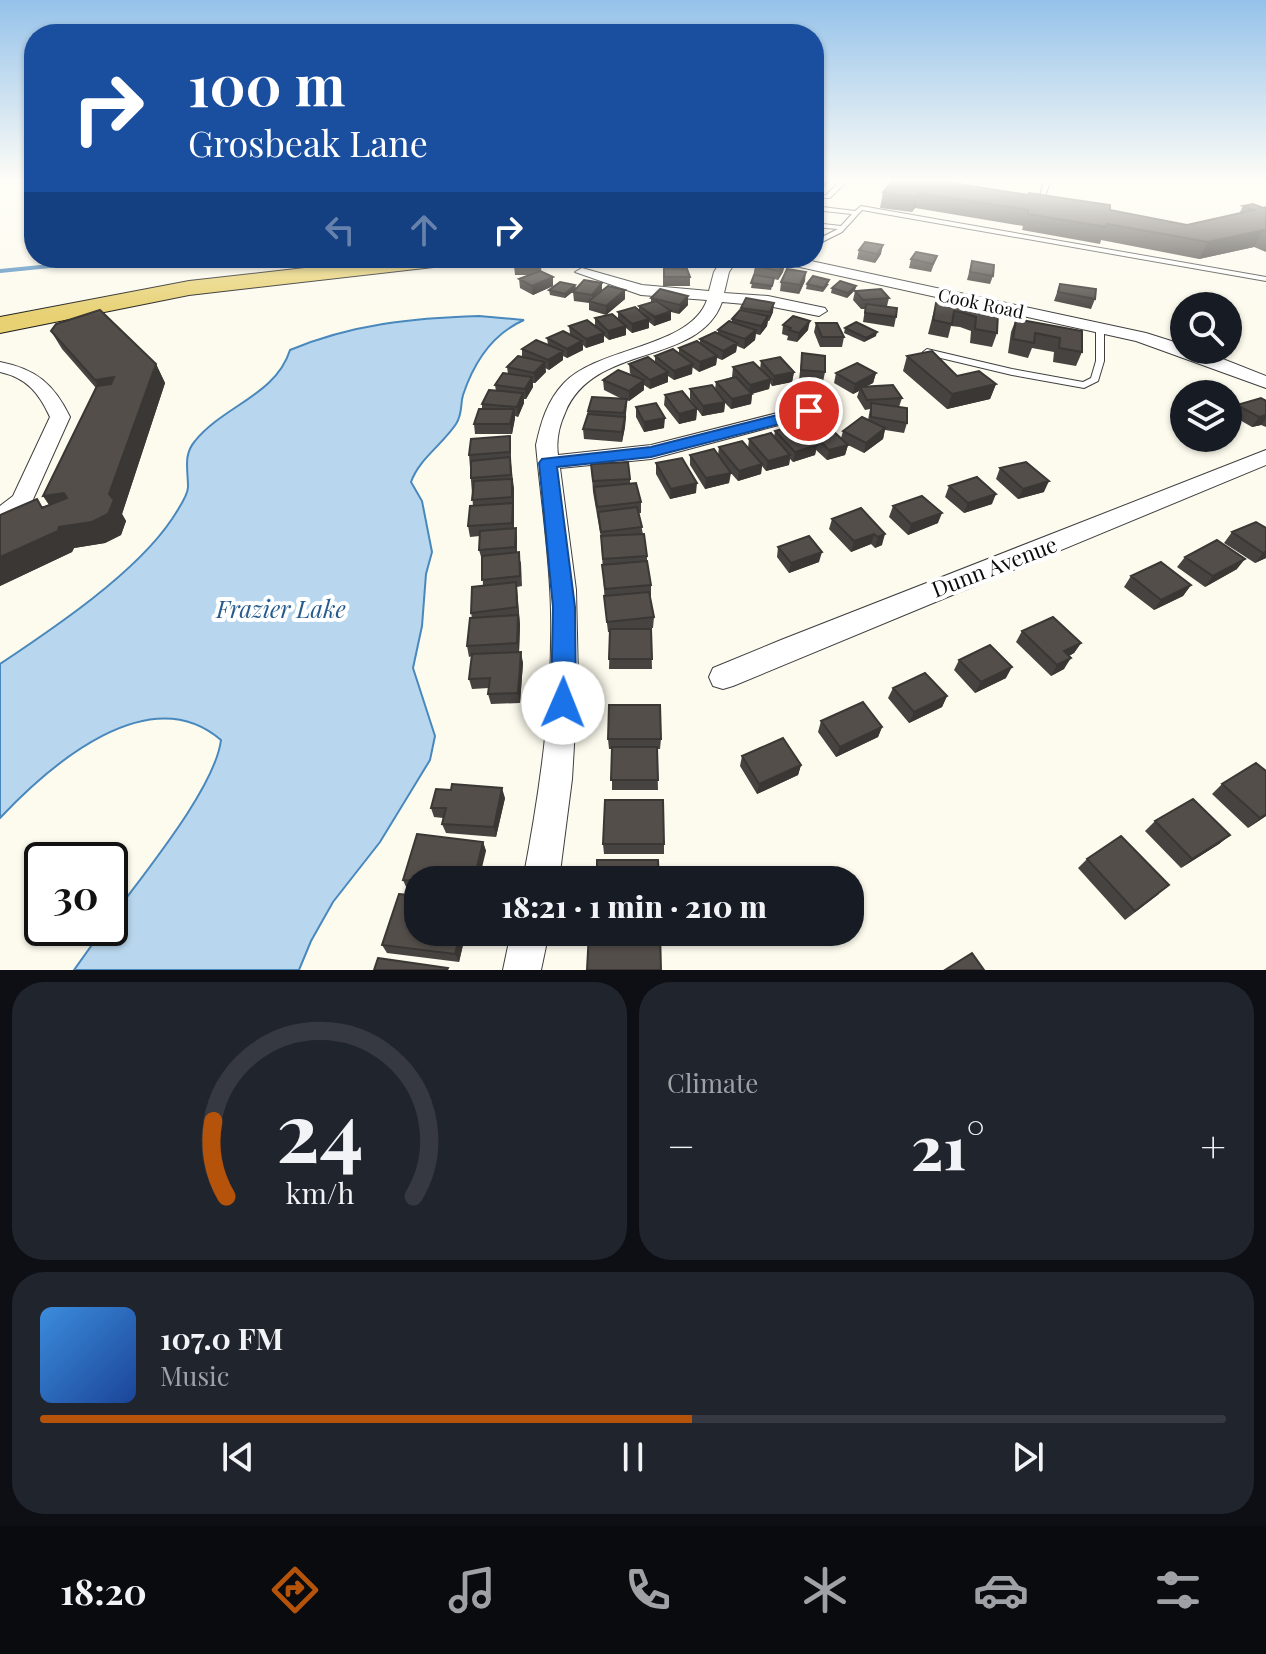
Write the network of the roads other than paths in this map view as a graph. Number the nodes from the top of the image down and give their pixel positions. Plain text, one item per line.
1 (830, 225) edge
2 (845, 225) edge
3 (959, 225) edge
4 (843, 228) junction
5 (824, 238) edge
6 (250, 268) edge
7 (361, 268) edge
8 (723, 268) edge
9 (823, 268) edge
10 (582, 272) dead end
11 (1266, 279) edge
12 (715, 297) junction
13 (819, 311) dead end
14 (0, 313) edge
15 (0, 325) edge
16 (1100, 328) junction
17 (1170, 346) edge
18 (927, 352) edge
19 (1220, 364) edge
20 (0, 367) edge
21 (1266, 382) edge
22 (809, 411) dead end
23 (1266, 457) edge
24 (548, 463) junction
25 (0, 517) edge
26 (723, 677) dead end
27 (543, 866) edge
28 (527, 946) edge
29 (522, 970) edge

1 - 4 lane
2 - 4 lane
3 - 11 lane
4 - 5 lane
6 - 14 main road
7 - 15 main road
8 - 12 street
9 - 16 street, Cook Road
10 - 12 street
12 - 13 street
12 - 24 street
16 - 17 street, Cook Road
16 - 18 lane
19 - 21 street, Cook Road
20 - 25 street
22 - 24 street
23 - 26 street, Dunn Avenue
24 - 27 street
28 - 29 street

